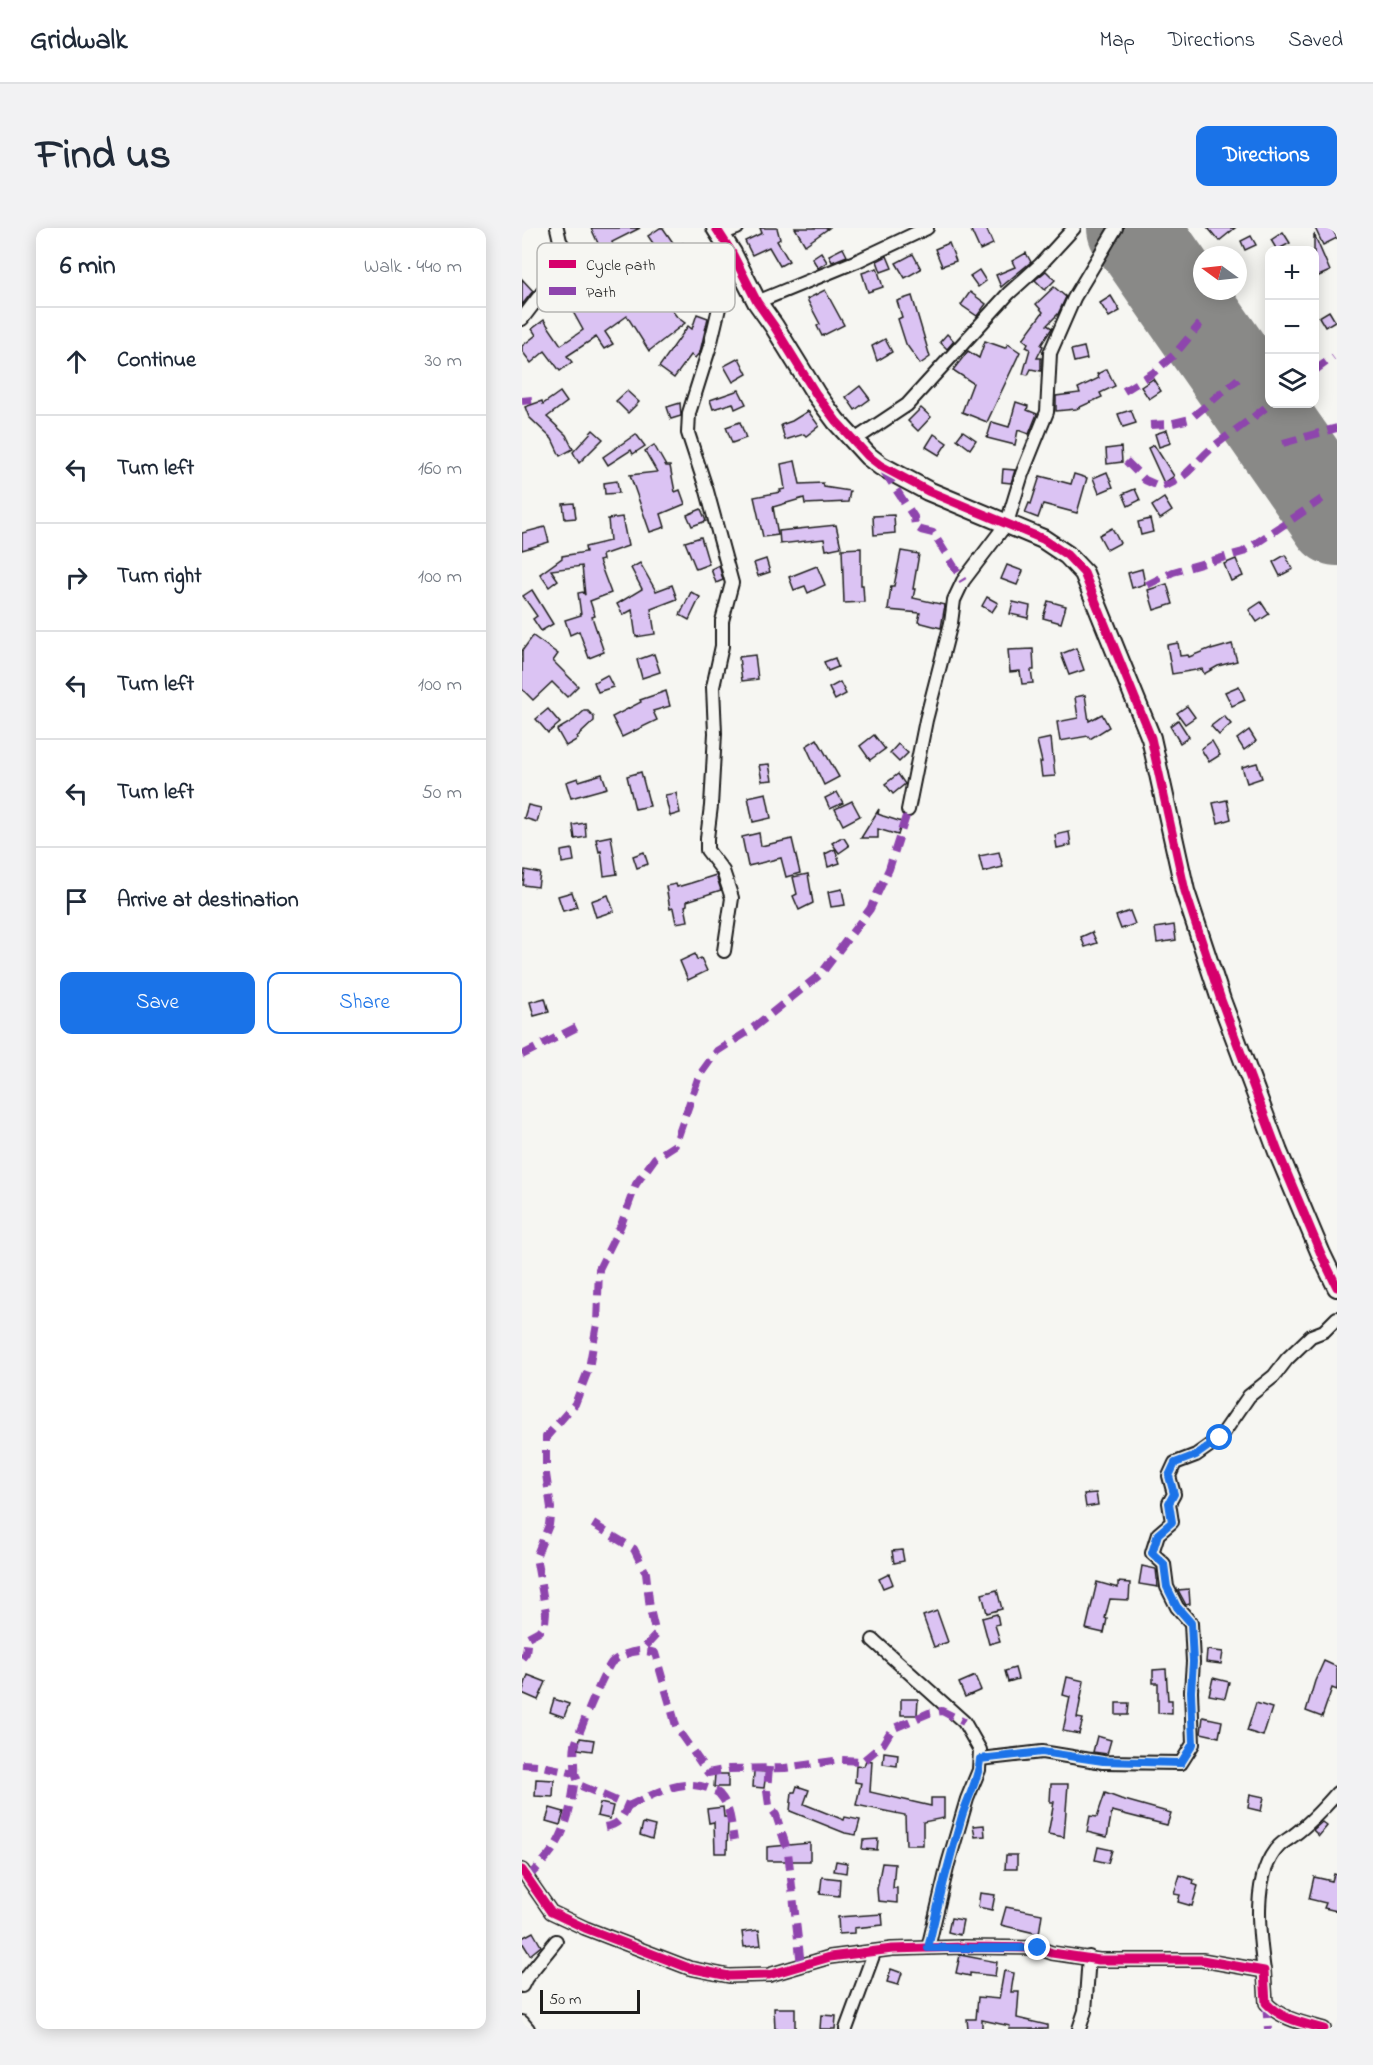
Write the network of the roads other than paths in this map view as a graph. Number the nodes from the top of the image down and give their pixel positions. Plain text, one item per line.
1 (557, 228) edge
2 (927, 228) edge
3 (1074, 228) edge
4 (1116, 228) edge
5 (561, 243) edge
6 (735, 259) edge
7 (537, 299) edge
8 (757, 302) junction
9 (718, 312) edge
10 (522, 319) edge
11 (853, 441) junction
12 (1007, 523) junction
13 (908, 810) dead end
14 (724, 951) dead end
15 (1337, 1287) edge
16 (1337, 1318) edge
17 (873, 1640) dead end
18 (980, 1759) junction
19 (1337, 1792) edge
20 (524, 1875) edge
21 (556, 1941) dead end
22 (928, 1948) junction
23 (874, 1953) junction
24 (1089, 1957) junction
25 (1264, 1971) junction
26 (522, 1986) edge
27 (522, 2022) edge
28 (528, 2029) edge
29 (846, 2029) edge
30 (1079, 2029) edge
31 (1324, 2029) edge

1 - 5 street
2 - 8 street
3 - 11 street
4 - 12 street
6 - 8 street
7 - 10 street
8 - 11 street
9 - 14 street
11 - 12 street
12 - 13 street
12 - 15 street
16 - 18 street
17 - 18 street
18 - 22 street
19 - 25 street
20 - 23 street
21 - 26 street
22 - 23 street
22 - 24 street
23 - 29 street
24 - 25 street
24 - 30 street
25 - 31 street
27 - 28 street

